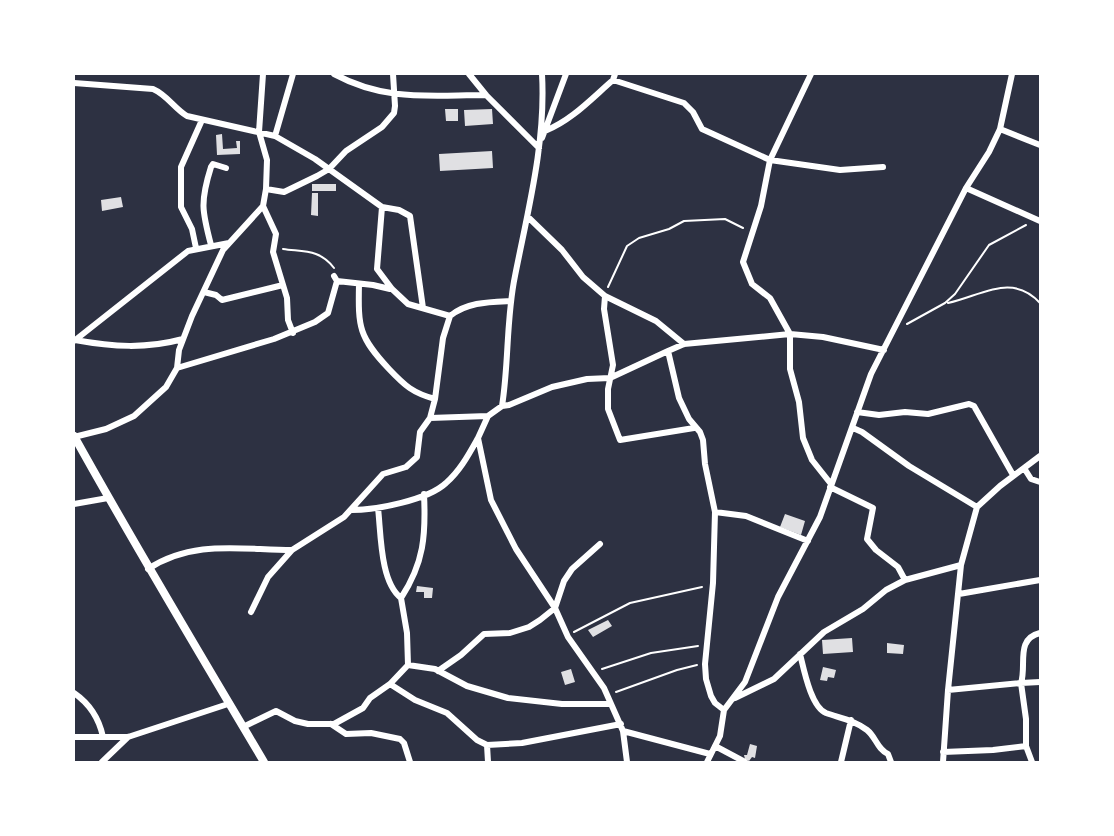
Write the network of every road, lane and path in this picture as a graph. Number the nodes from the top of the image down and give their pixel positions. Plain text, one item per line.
1 (263, 74) edge
2 (293, 74) edge
3 (334, 74) edge
4 (393, 74) edge
5 (469, 74) edge
6 (542, 74) edge
7 (566, 74) edge
8 (809, 74) edge
9 (1012, 75) edge
10 (614, 77) edge
11 (74, 83) edge
12 (394, 94) junction
13 (486, 95) junction
14 (202, 120) junction
15 (1000, 129) junction
16 (545, 131) junction
17 (259, 132) junction
18 (275, 136) junction
19 (1041, 145) edge
20 (539, 149) junction
21 (770, 160) junction
22 (883, 167) dead end
23 (226, 168) dead end
24 (329, 169) junction
25 (966, 188) junction
26 (267, 189) junction
27 (263, 206) junction
28 (382, 207) junction
29 (528, 217) junction
30 (1038, 220) edge
31 (753, 234) junction
32 (229, 243) junction
33 (211, 245) junction
34 (273, 245) junction
35 (196, 248) junction
36 (336, 279) junction
37 (359, 284) junction
38 (283, 285) junction
39 (392, 289) junction
40 (204, 292) junction
41 (605, 296) junction
42 (511, 301) junction
43 (945, 303) junction
44 (1041, 303) edge
45 (423, 308) junction
46 (450, 316) junction
47 (894, 329) junction
48 (293, 332) junction
49 (790, 334) junction
50 (74, 340) edge
51 (183, 340) junction
52 (684, 344) junction
53 (884, 350) junction
54 (668, 351) junction
55 (177, 368) junction
56 (610, 377) junction
57 (435, 399) junction
58 (502, 406) junction
59 (857, 412) junction
60 (488, 416) junction
61 (430, 418) junction
62 (694, 428) junction
63 (853, 428) junction
64 (74, 437) edge
65 (478, 438) junction
66 (1041, 456) edge
67 (1024, 468) junction
68 (1013, 475) junction
69 (1041, 482) edge
70 (830, 485) junction
71 (424, 494) junction
72 (108, 498) junction
73 (74, 504) edge
74 (977, 507) junction
75 (378, 508) junction
76 (352, 510) junction
77 (715, 512) junction
78 (808, 541) junction
79 (600, 544) dead end
80 (292, 550) junction
81 (961, 565) junction
82 (148, 569) junction
83 (905, 580) junction
84 (1041, 580) edge
85 (713, 583) junction
86 (959, 594) junction
87 (401, 598) junction
88 (555, 608) junction
89 (251, 612) dead end
90 (1041, 633) edge
91 (568, 637) junction
92 (706, 646) junction
93 (800, 654) junction
94 (705, 664) junction
95 (408, 665) junction
96 (438, 671) junction
97 (591, 671) junction
98 (1041, 682) edge
99 (1021, 683) junction
100 (390, 684) junction
101 (948, 690) junction
102 (74, 693) edge
103 (608, 697) junction
104 (735, 698) junction
105 (228, 704) junction
106 (611, 704) junction
107 (724, 710) junction
108 (851, 720) junction
109 (331, 724) junction
110 (243, 727) junction
111 (622, 727) junction
112 (74, 737) edge
113 (103, 737) junction
114 (128, 737) junction
115 (487, 745) junction
116 (715, 746) junction
117 (1026, 746) junction
118 (943, 752) junction
119 (710, 754) junction
120 (102, 762) edge
121 (264, 762) edge
122 (410, 762) edge
123 (488, 762) edge
124 (627, 762) edge
125 (707, 762) edge
126 (745, 762) edge
127 (841, 762) edge
128 (891, 762) edge
129 (943, 762) edge
130 (1032, 762) edge

1 - 17 street
2 - 18 street
3 - 12 street
4 - 12 street
5 - 13 street
6 - 20 street
7 - 16 street
8 - 21 street
9 - 15 street
10 - 16 street
10 - 21 street
11 - 14 street
12 - 13 street
12 - 24 street
13 - 20 street
14 - 17 street
14 - 35 street
15 - 19 street
15 - 25 street
16 - 20 street
17 - 18 street
17 - 26 street
18 - 24 street
20 - 29 street
21 - 22 street
21 - 31 street
23 - 33 street
24 - 26 street
24 - 28 street
25 - 30 street
25 - 47 street
26 - 27 street
27 - 32 street
27 - 34 street
28 - 39 street
28 - 45 street
29 - 41 street
29 - 42 street
30 - 43 path
31 - 41 path
31 - 49 street
32 - 33 street
32 - 40 street
33 - 35 street
34 - 36 path
34 - 38 street
35 - 50 street
36 - 37 street
36 - 48 street
37 - 39 street
37 - 57 street
38 - 40 street
38 - 48 street
39 - 45 street
40 - 51 street
41 - 52 street
41 - 56 street
42 - 46 street
42 - 58 street
43 - 44 path
43 - 47 path
45 - 46 street
46 - 57 street
47 - 53 street
48 - 55 street
49 - 52 street
49 - 53 street
49 - 70 street
50 - 51 street
51 - 55 street
52 - 54 street
53 - 59 street
54 - 56 street
54 - 62 street
55 - 64 street
56 - 58 street
56 - 62 street
57 - 61 street
58 - 60 street
59 - 63 street
59 - 68 street
60 - 61 street
60 - 65 street
61 - 76 street
62 - 77 street
63 - 70 street
63 - 74 street
64 - 72 street
65 - 71 street
65 - 88 street
66 - 67 street
67 - 68 street
67 - 69 street
68 - 74 street
70 - 78 street
70 - 83 street
71 - 75 street
71 - 87 street
72 - 73 street
72 - 82 street
74 - 81 street
75 - 76 street
75 - 87 street
76 - 80 street
77 - 78 street
77 - 85 street
78 - 104 street
79 - 88 street
80 - 82 street
80 - 89 street
81 - 83 street
81 - 86 street
82 - 105 street
83 - 93 street
84 - 86 street
85 - 91 path
85 - 92 street
86 - 101 street
87 - 95 street
88 - 91 street
88 - 96 street
90 - 99 street
91 - 97 street
92 - 94 street
92 - 97 path
93 - 104 street
93 - 108 street
94 - 103 path
94 - 107 street
95 - 96 street
95 - 100 street
96 - 106 street
97 - 103 street
98 - 99 street
99 - 101 street
99 - 117 street
100 - 109 street
100 - 115 street
101 - 118 street
102 - 113 street
103 - 106 street
104 - 107 street
105 - 110 street
105 - 114 street
106 - 111 street
107 - 116 street
108 - 127 street
108 - 128 street
109 - 110 street
109 - 122 street
110 - 121 street
111 - 115 street
111 - 119 street
111 - 124 street
112 - 113 street
113 - 114 street
114 - 120 street
115 - 123 street
116 - 119 street
116 - 126 street
117 - 118 street
117 - 130 street
118 - 129 street
119 - 125 street

